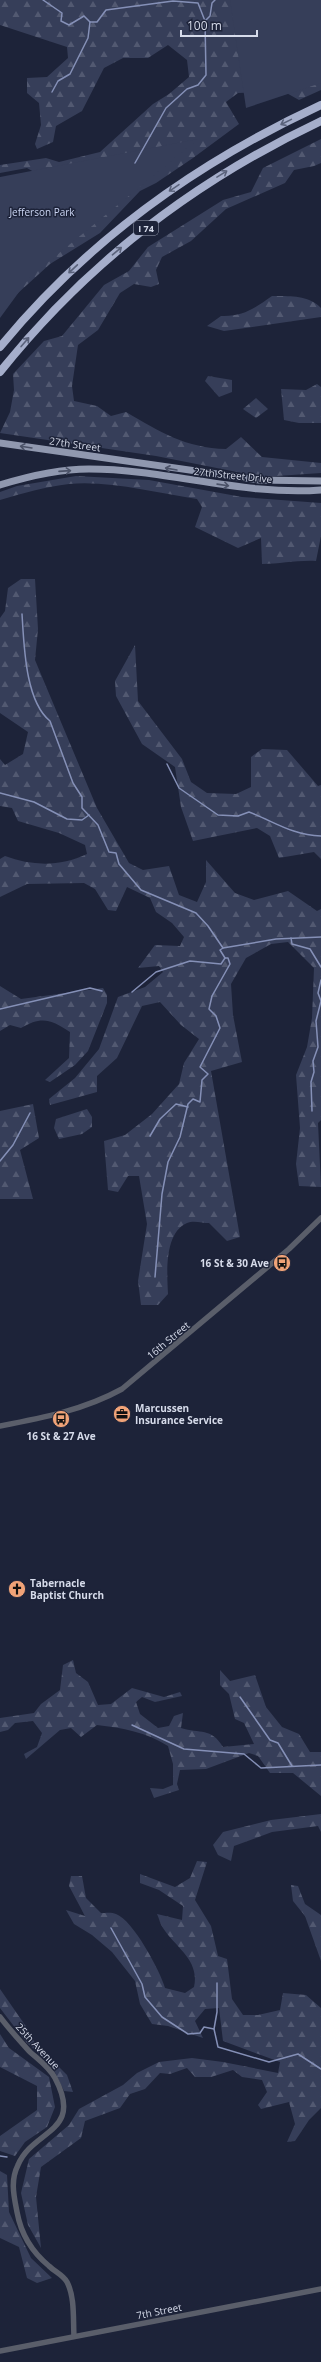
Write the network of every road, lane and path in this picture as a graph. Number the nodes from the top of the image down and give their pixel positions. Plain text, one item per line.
1 (321, 105) edge
2 (321, 121) edge
3 (0, 347) edge
4 (0, 372) edge
5 (0, 444) edge
6 (148, 465) joint
7 (321, 481) edge
8 (0, 485) edge
9 (321, 490) edge
10 (321, 1218) edge
11 (0, 1426) edge
12 (0, 2018) edge
13 (321, 2289) edge
14 (74, 2336) junction
15 (0, 2351) edge

1 -> 3 highway, I 74
4 -> 2 highway, I 74
6 -> 5 main road, 27th Street
7 -> 6 main road, 27th Street Drive
8 -> 9 main road, 27th Street Drive
10 - 11 street, 16th Street
12 - 14 street, 25th Avenue
13 - 14 street, 7th Street
14 - 15 street, 7th Street

